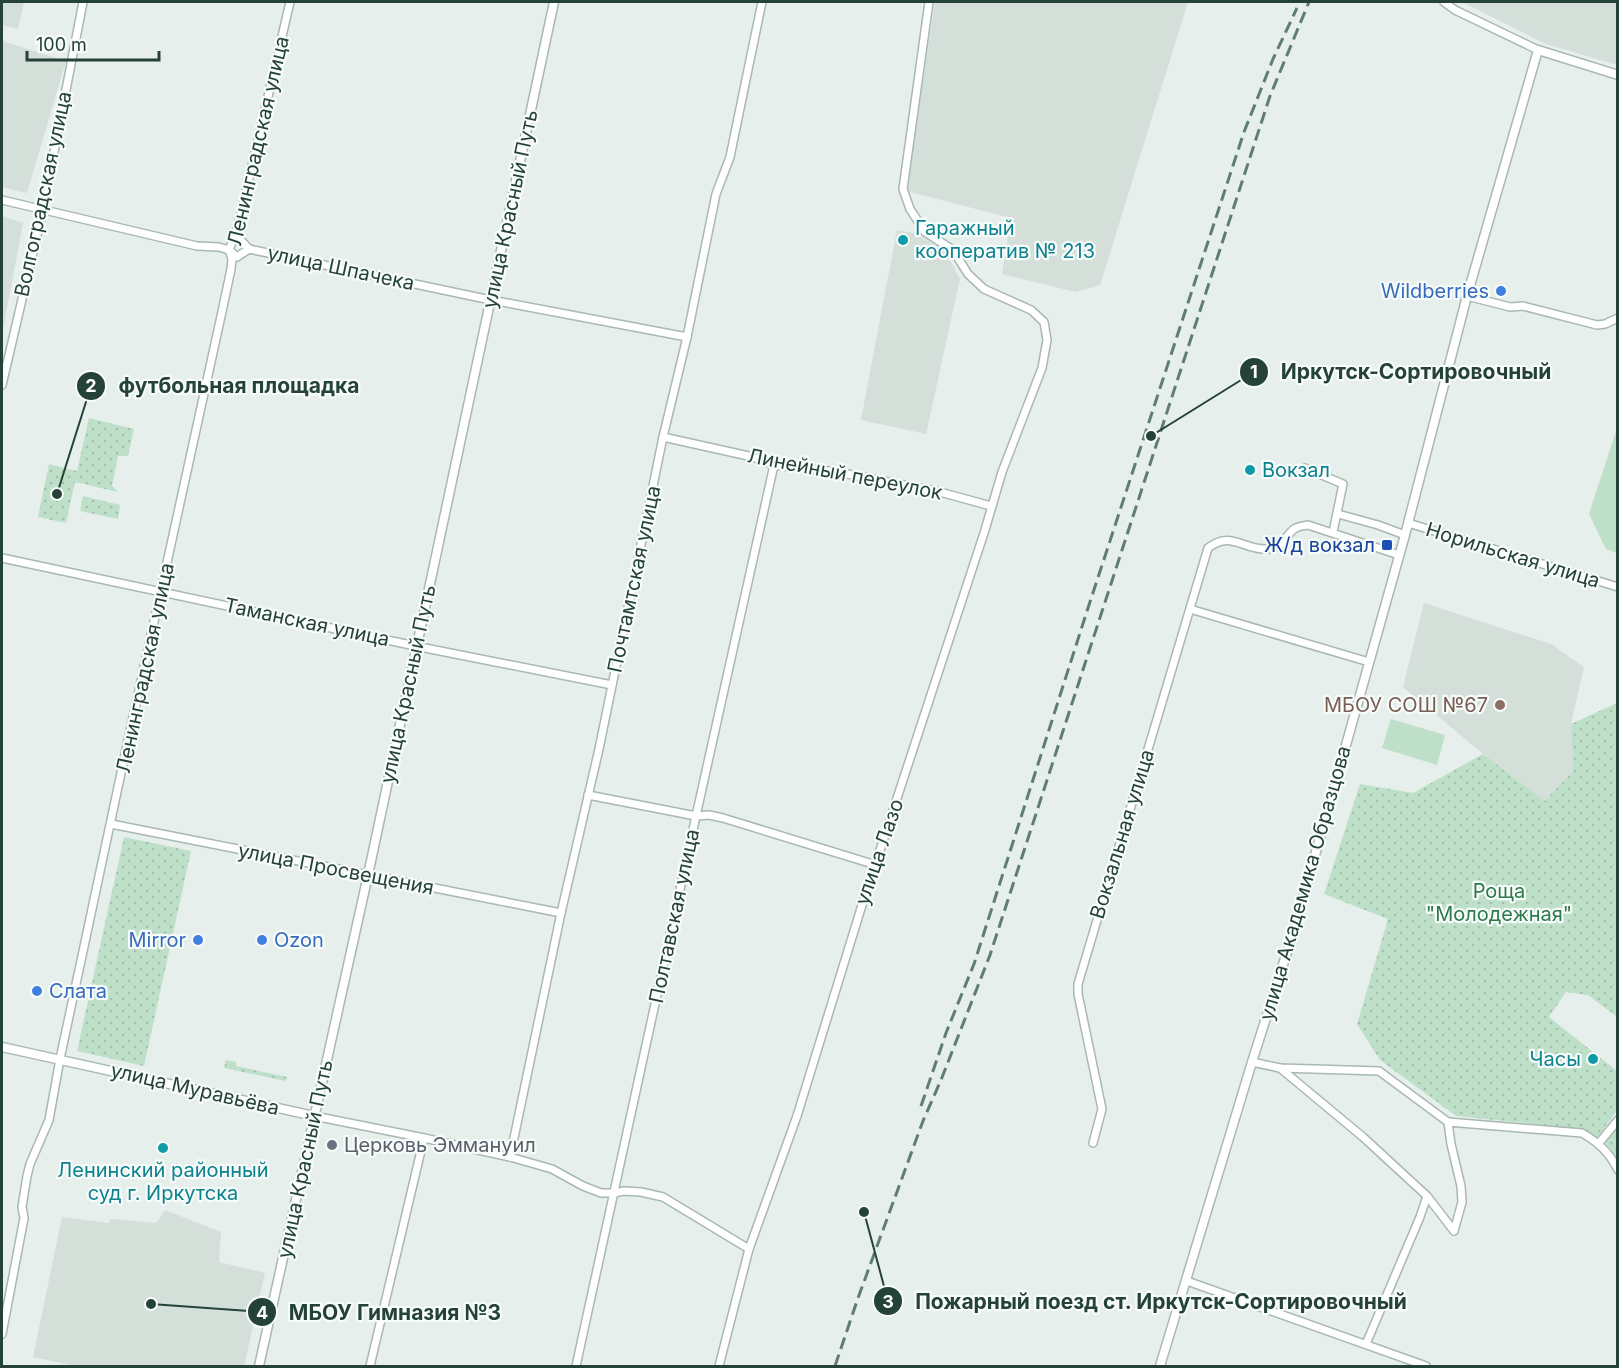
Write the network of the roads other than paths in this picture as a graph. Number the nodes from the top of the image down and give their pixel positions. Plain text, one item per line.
1 (83, 2) edge
2 (290, 2) edge
3 (554, 2) edge
4 (762, 2) edge
5 (929, 2) edge
6 (1444, 2) edge
7 (1538, 50) junction
8 (1617, 75) edge
9 (2, 200) edge
10 (42, 210) junction
11 (235, 234) junction
12 (249, 249) junction
13 (229, 250) junction
14 (1467, 296) junction
15 (490, 300) junction
16 (1617, 318) edge
17 (687, 337) junction
18 (2, 385) edge
19 (663, 437) junction
20 (774, 465) junction
21 (1305, 468) dead end
22 (991, 506) junction
23 (1338, 514) junction
24 (1408, 523) junction
25 (1333, 532) junction
26 (1405, 535) junction
27 (1399, 555) junction
28 (2, 558) edge
29 (1617, 587) edge
30 (161, 591) junction
31 (1190, 609) junction
32 (416, 646) junction
33 (1369, 662) junction
34 (612, 685) junction
35 (588, 795) junction
36 (696, 816) junction
37 (111, 824) junction
38 (876, 865) junction
39 (368, 875) junction
40 (561, 913) junction
41 (2, 1047) edge
42 (60, 1059) junction
43 (1252, 1062) junction
44 (1280, 1068) junction
45 (314, 1116) junction
46 (1617, 1120) edge
47 (1448, 1122) junction
48 (424, 1138) junction
49 (1093, 1143) dead end
50 (1599, 1143) junction
51 (510, 1157) junction
52 (1617, 1170) edge
53 (614, 1193) junction
54 (1426, 1196) junction
55 (749, 1249) junction
56 (1187, 1281) junction
57 (2, 1334) edge
58 (1366, 1344) junction
59 (259, 1366) edge
60 (370, 1366) edge
61 (576, 1366) edge
62 (719, 1366) edge
63 (1160, 1366) edge
64 (1426, 1366) edge

1 - 10 street, Волгоградская улица
2 - 11 street, Ленинградская улица
3 - 15 street, улица Красный Путь
4 - 17 street, Почтамтская улица
5 - 22 street, улица Лазо
6 - 7 street
7 - 8 street
7 - 14 street, улица Академика Образцова
9 - 10 street, улица Шпачека
10 - 13 street, улица Шпачека
10 - 18 street, Волгоградская улица
11 - 12 street
11 - 13 street, Ленинградская улица
12 - 13 street, улица Шпачека
12 - 15 street, улица Шпачека
13 - 30 street, Ленинградская улица
14 - 16 street
14 - 24 street, улица Академика Образцова
15 - 17 street, улица Шпачека
15 - 32 street, улица Красный Путь
17 - 19 street, Почтамтская улица
19 - 20 street, Линейный переулок
19 - 34 street, Почтамтская улица
20 - 22 street, Линейный переулок
20 - 36 street, Полтавская улица
21 - 23 street
22 - 38 street, улица Лазо
23 - 25 street
23 - 26 street
24 - 26 street, улица Академика Образцова
24 - 29 street, Норильская улица
25 - 27 street
25 - 31 street, Вокзальная улица
26 - 27 street, улица Академика Образцова
27 - 33 street, улица Академика Образцова
28 - 30 street, Таманская улица
30 - 32 street, Таманская улица
30 - 37 street, Ленинградская улица
31 - 33 street
31 - 49 street, Вокзальная улица
32 - 34 street, Таманская улица
32 - 39 street, улица Красный Путь
33 - 43 street, улица Академика Образцова
34 - 35 street, Почтамтская улица
35 - 36 street
35 - 40 street, Почтамтская улица
36 - 38 street
36 - 53 street, Полтавская улица
37 - 39 street, улица Просвещения
37 - 42 street, Ленинградская улица
38 - 55 street, улица Лазо
39 - 40 street, улица Просвещения
39 - 45 street, улица Красный Путь
40 - 51 street, Почтамтская улица
41 - 42 street, улица Муравьёва
42 - 45 street, улица Муравьёва
42 - 57 street, Ленинградская улица
43 - 44 street
43 - 56 street, улица Академика Образцова
44 - 47 street
44 - 54 street
45 - 48 street, улица Муравьёва
45 - 59 street, улица Красный Путь
46 - 50 street
47 - 50 street
47 - 54 street
48 - 51 street, улица Муравьёва
48 - 60 street
50 - 52 street
51 - 53 street, улица Муравьёва
53 - 55 street, улица Муравьёва
53 - 61 street, Полтавская улица
54 - 58 street
55 - 62 street, улица Лазо
56 - 58 street
56 - 63 street, улица Академика Образцова
58 - 64 street

